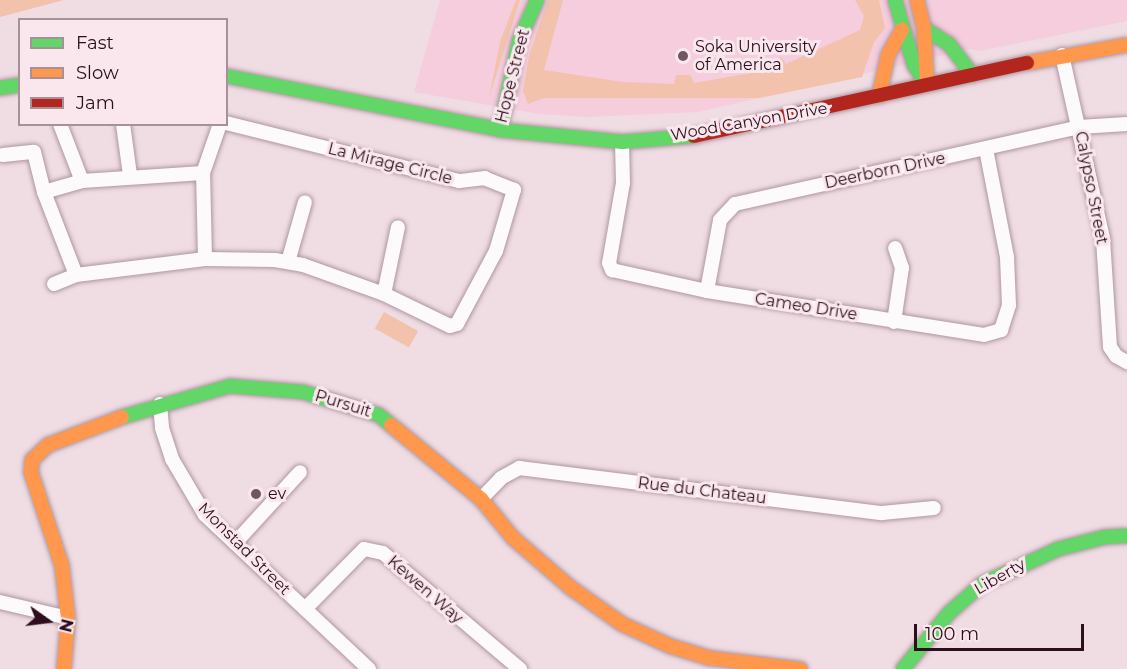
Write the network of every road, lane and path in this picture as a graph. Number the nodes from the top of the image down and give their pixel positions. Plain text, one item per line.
1 (525, 0) edge
2 (537, 0) edge
3 (895, 0) edge
4 (917, 0) edge
5 (924, 28) junction
6 (902, 30) junction
7 (1127, 45) edge
8 (1062, 55) junction
9 (972, 75) junction
10 (228, 76) edge
11 (927, 84) junction
12 (18, 85) edge
13 (0, 88) edge
14 (879, 96) junction
15 (228, 123) edge
16 (1127, 124) edge
17 (61, 126) edge
18 (123, 126) edge
19 (219, 126) edge
20 (1079, 127) junction
21 (500, 130) junction
22 (622, 142) junction
23 (986, 149) junction
24 (3, 155) dead end
25 (203, 173) junction
26 (130, 175) junction
27 (82, 181) junction
28 (44, 192) junction
29 (305, 202) dead end
30 (398, 227) dead end
31 (895, 248) dead end
32 (205, 259) junction
33 (288, 262) junction
34 (76, 275) junction
35 (54, 284) dead end
36 (706, 291) junction
37 (384, 294) junction
38 (894, 322) junction
39 (1121, 359) edge
40 (160, 404) junction
41 (300, 472) dead end
42 (481, 499) junction
43 (934, 508) dead end
44 (1127, 536) edge
45 (235, 543) junction
46 (0, 602) edge
47 (305, 609) junction
48 (68, 618) junction
49 (64, 669) edge
50 (369, 669) edge
51 (520, 669) edge
52 (800, 669) edge
53 (903, 669) edge

1 - 21 street, Hope Street
2 - 21 street, Hope Street
3 - 6 street
4 - 5 street
5 - 9 street
5 - 11 street
6 - 11 street
6 - 14 street
7 - 8 street, Wood Canyon Drive
8 - 9 street, Wood Canyon Drive
8 - 20 street, Calypso Street
9 - 11 street, Wood Canyon Drive
10 - 21 street, Wood Canyon Drive
11 - 14 street, Wood Canyon Drive
12 - 13 street
14 - 22 street, Wood Canyon Drive
15 - 37 street, La Mirage Circle
16 - 20 street, Deerborn Drive
17 - 27 street
18 - 26 street
19 - 25 street
20 - 23 street, Deerborn Drive
20 - 39 street, Calypso Street
21 - 22 street, Wood Canyon Drive
22 - 36 street, Cameo Drive
23 - 36 street, Deerborn Drive
23 - 38 street, Cameo Drive
24 - 28 street
25 - 26 street
25 - 32 street
26 - 27 street
27 - 28 street
28 - 34 street
29 - 33 street
30 - 37 street
31 - 38 street
32 - 33 street, La Mirage Circle
32 - 34 street, La Mirage Circle
33 - 37 street, La Mirage Circle
34 - 35 street, La Mirage Circle
36 - 38 street, Cameo Drive
40 - 42 street, Pursuit
40 - 45 street, Monstad Street
40 - 48 street, Pursuit
41 - 45 street
42 - 43 street, Rue du Chateau
42 - 52 street, Pursuit
44 - 53 street, Liberty
45 - 47 street, Monstad Street
46 - 48 street
47 - 50 street, Monstad Street
47 - 51 street, Kewen Way
48 - 49 street, Pursuit

